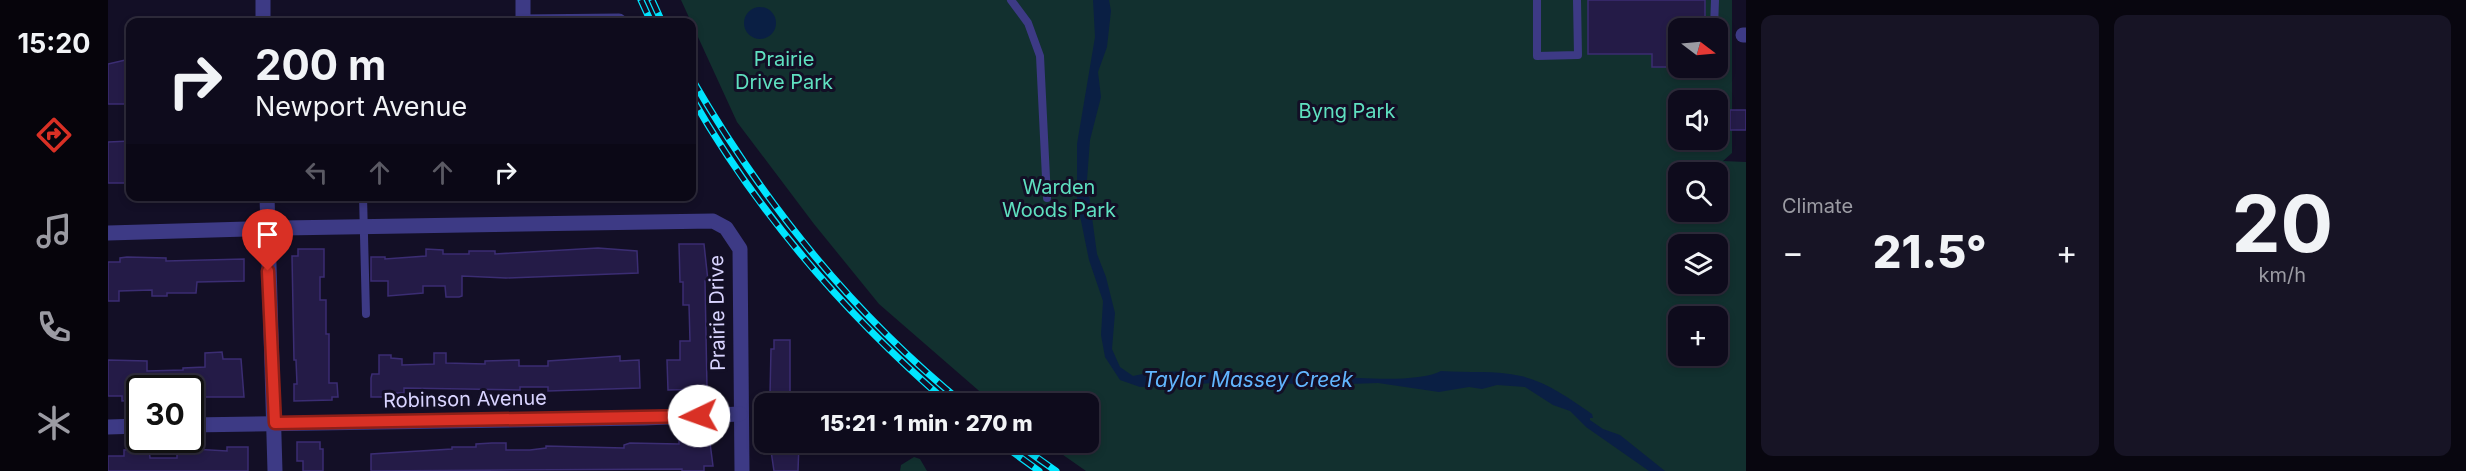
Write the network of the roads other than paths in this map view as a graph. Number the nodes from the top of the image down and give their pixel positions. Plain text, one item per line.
1 (263, 0) edge
2 (523, 0) edge
3 (1011, 0) edge
4 (1537, 0) edge
5 (1577, 0) edge
6 (1715, 0) edge
7 (263, 18) edge
8 (522, 18) edge
9 (1714, 18) edge
10 (1047, 198) dead end
11 (267, 201) edge
12 (363, 201) edge
13 (268, 228) junction
14 (365, 228) junction
15 (108, 233) edge
16 (366, 314) dead end
17 (740, 414) junction
18 (275, 423) junction
19 (204, 425) edge
20 (126, 426) edge
21 (108, 427) edge
22 (275, 471) edge
23 (742, 471) edge

1 - 7 street
2 - 8 street
3 - 10 lane
4 - 5 lane
6 - 9 lane
11 - 13 street
12 - 14 lane
13 - 14 street
13 - 15 street
13 - 18 street
14 - 16 lane
14 - 17 street, Prairie Drive
17 - 18 street, Robinson Avenue
17 - 23 street, Prairie Drive
18 - 19 street, Robinson Avenue
18 - 22 street
20 - 21 street

